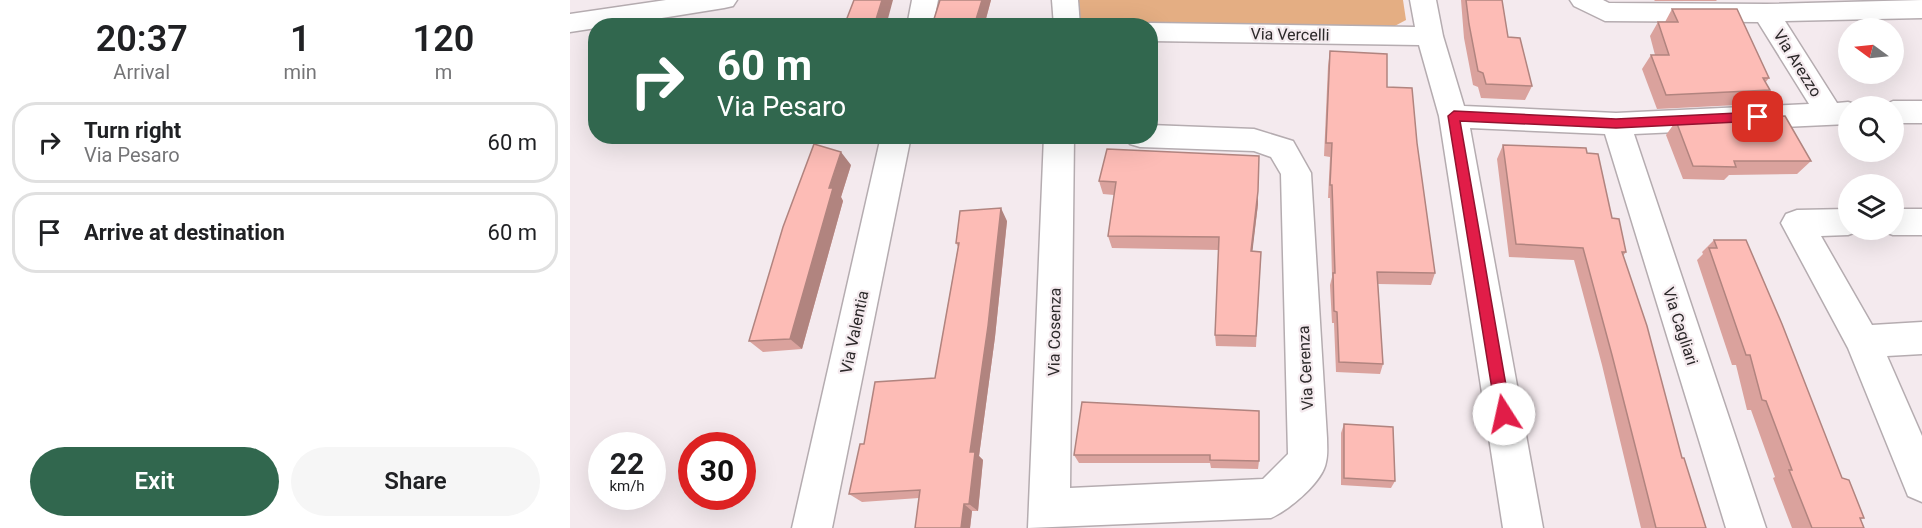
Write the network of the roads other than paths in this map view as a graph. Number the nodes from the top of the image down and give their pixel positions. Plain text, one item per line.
1 (724, 0) edge
2 (925, 0) edge
3 (1065, 0) edge
4 (1423, 0) edge
5 (1583, 0) edge
6 (1922, 9) edge
7 (1766, 14) junction
8 (603, 18) edge
9 (922, 18) edge
10 (1066, 18) edge
11 (588, 20) edge
12 (570, 23) edge
13 (1158, 32) edge
14 (1430, 36) junction
15 (1904, 112) edge
16 (1922, 112) edge
17 (1838, 113) edge
18 (1454, 116) junction
19 (1616, 124) junction
20 (1158, 137) edge
21 (894, 144) edge
22 (1059, 144) edge
23 (1838, 222) edge
24 (1904, 222) edge
25 (1922, 222) edge
26 (1922, 339) edge
27 (1863, 341) junction
28 (1921, 480) edge
29 (1049, 519) edge
30 (812, 528) edge
31 (1523, 528) edge
32 (1746, 528) edge

1 - 8 street
2 - 9 street
3 - 10 street
4 - 14 street
5 - 7 street, Via Arezzo
6 - 7 street, Via Arezzo
7 - 17 street, Via Arezzo
11 - 12 street
13 - 14 street, Via Vercelli
14 - 18 street
15 - 16 street
17 - 19 street
18 - 19 street
18 - 31 street
19 - 32 street, Via Cagliari
20 - 29 street, Via Cerenza
21 - 30 street, Via Valentia
22 - 29 street, Via Cosenza
23 - 27 street
24 - 25 street
26 - 27 street
27 - 28 street

